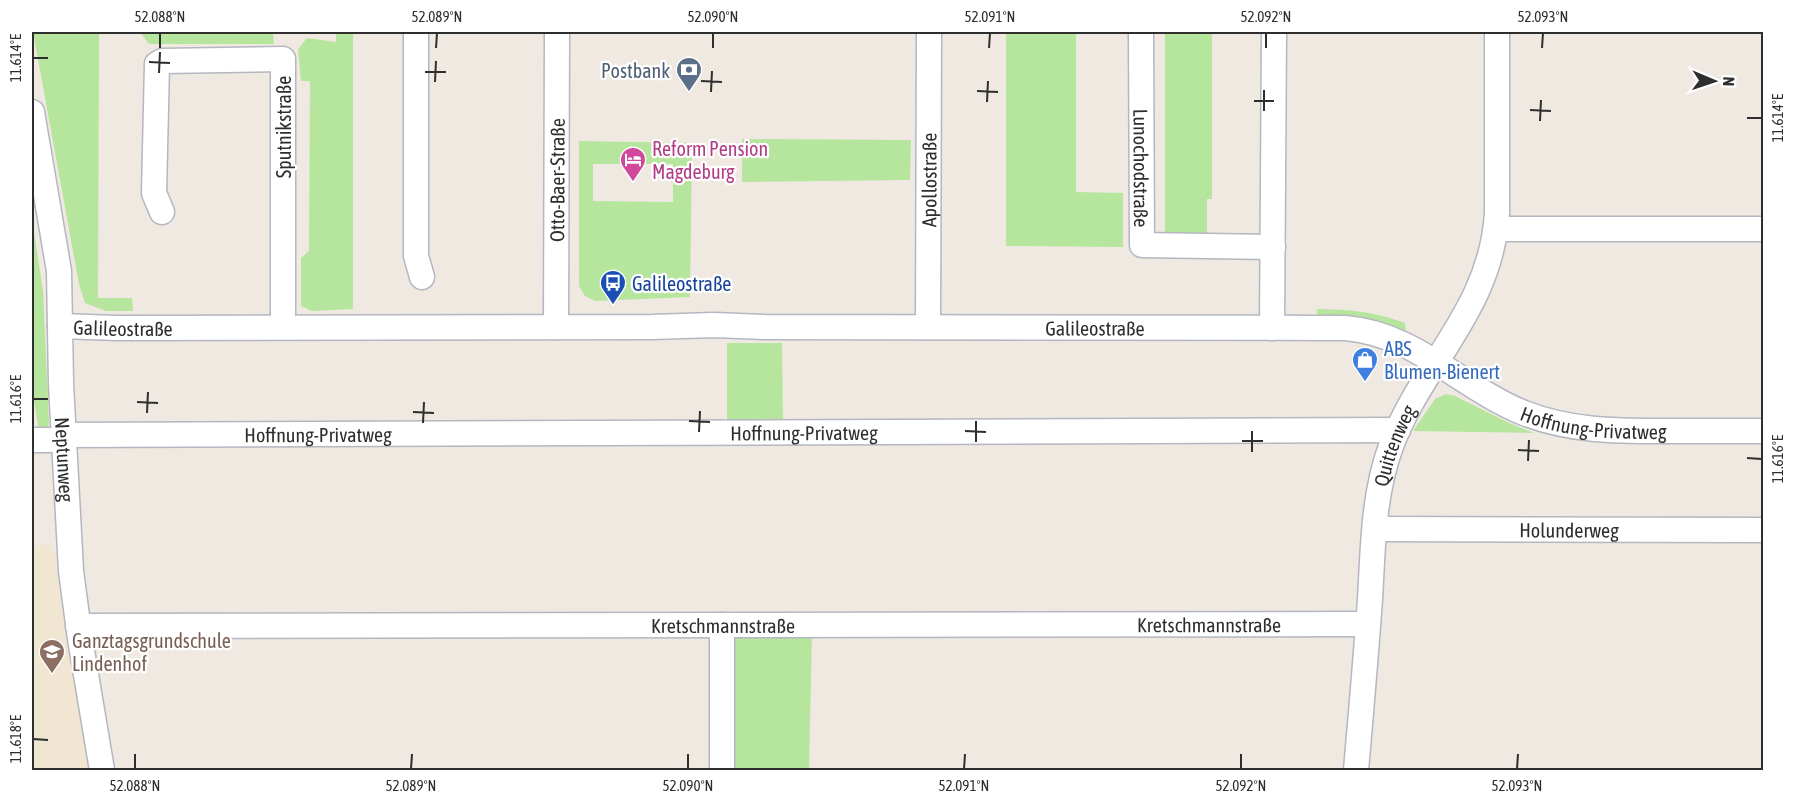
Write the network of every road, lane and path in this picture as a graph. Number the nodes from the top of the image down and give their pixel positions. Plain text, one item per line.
1 (416, 32) edge
2 (557, 32) edge
3 (929, 32) edge
4 (1141, 32) edge
5 (1274, 32) edge
6 (1497, 32) edge
7 (32, 112) edge
8 (162, 212) dead end
9 (42, 228) edge
10 (1496, 229) junction
11 (1764, 230) edge
12 (1273, 247) junction
13 (422, 277) dead end
14 (60, 326) junction
15 (283, 327) junction
16 (556, 327) junction
17 (928, 327) junction
18 (1272, 328) junction
19 (1437, 363) junction
20 (1398, 430) junction
21 (1764, 430) edge
22 (64, 438) junction
23 (32, 440) edge
24 (1375, 529) junction
25 (1764, 530) edge
26 (1368, 624) junction
27 (722, 625) junction
28 (78, 626) junction
29 (102, 771) edge
30 (722, 771) edge
31 (1356, 771) edge

1 - 13 street
2 - 16 street, Otto-Baer-Straße
3 - 17 street, Apollostraße
4 - 12 street, Lunochodstraße
5 - 12 street
6 - 10 street, Quittenweg
7 - 9 street, Neptunweg
8 - 15 street, Sputnikstraße
9 - 14 street, Neptunweg
10 - 11 street
10 - 19 street, Quittenweg
12 - 18 street
14 - 15 street, Galileostraße
14 - 22 street, Neptunweg
15 - 16 street, Galileostraße
16 - 17 street, Galileostraße
17 - 18 street, Galileostraße
18 - 19 street, Galileostraße
19 - 20 street, Quittenweg
19 - 21 street, Hoffnung-Privatweg
20 - 22 street, Hoffnung-Privatweg
20 - 24 street, Quittenweg
22 - 23 street, Hoffnung-Privatweg
22 - 28 street, Neptunweg
24 - 25 street, Holunderweg
24 - 26 street, Quittenweg
26 - 27 street, Kretschmannstraße
26 - 31 street, Quittenweg
27 - 28 street, Kretschmannstraße
27 - 30 street
28 - 29 street, Neptunweg

